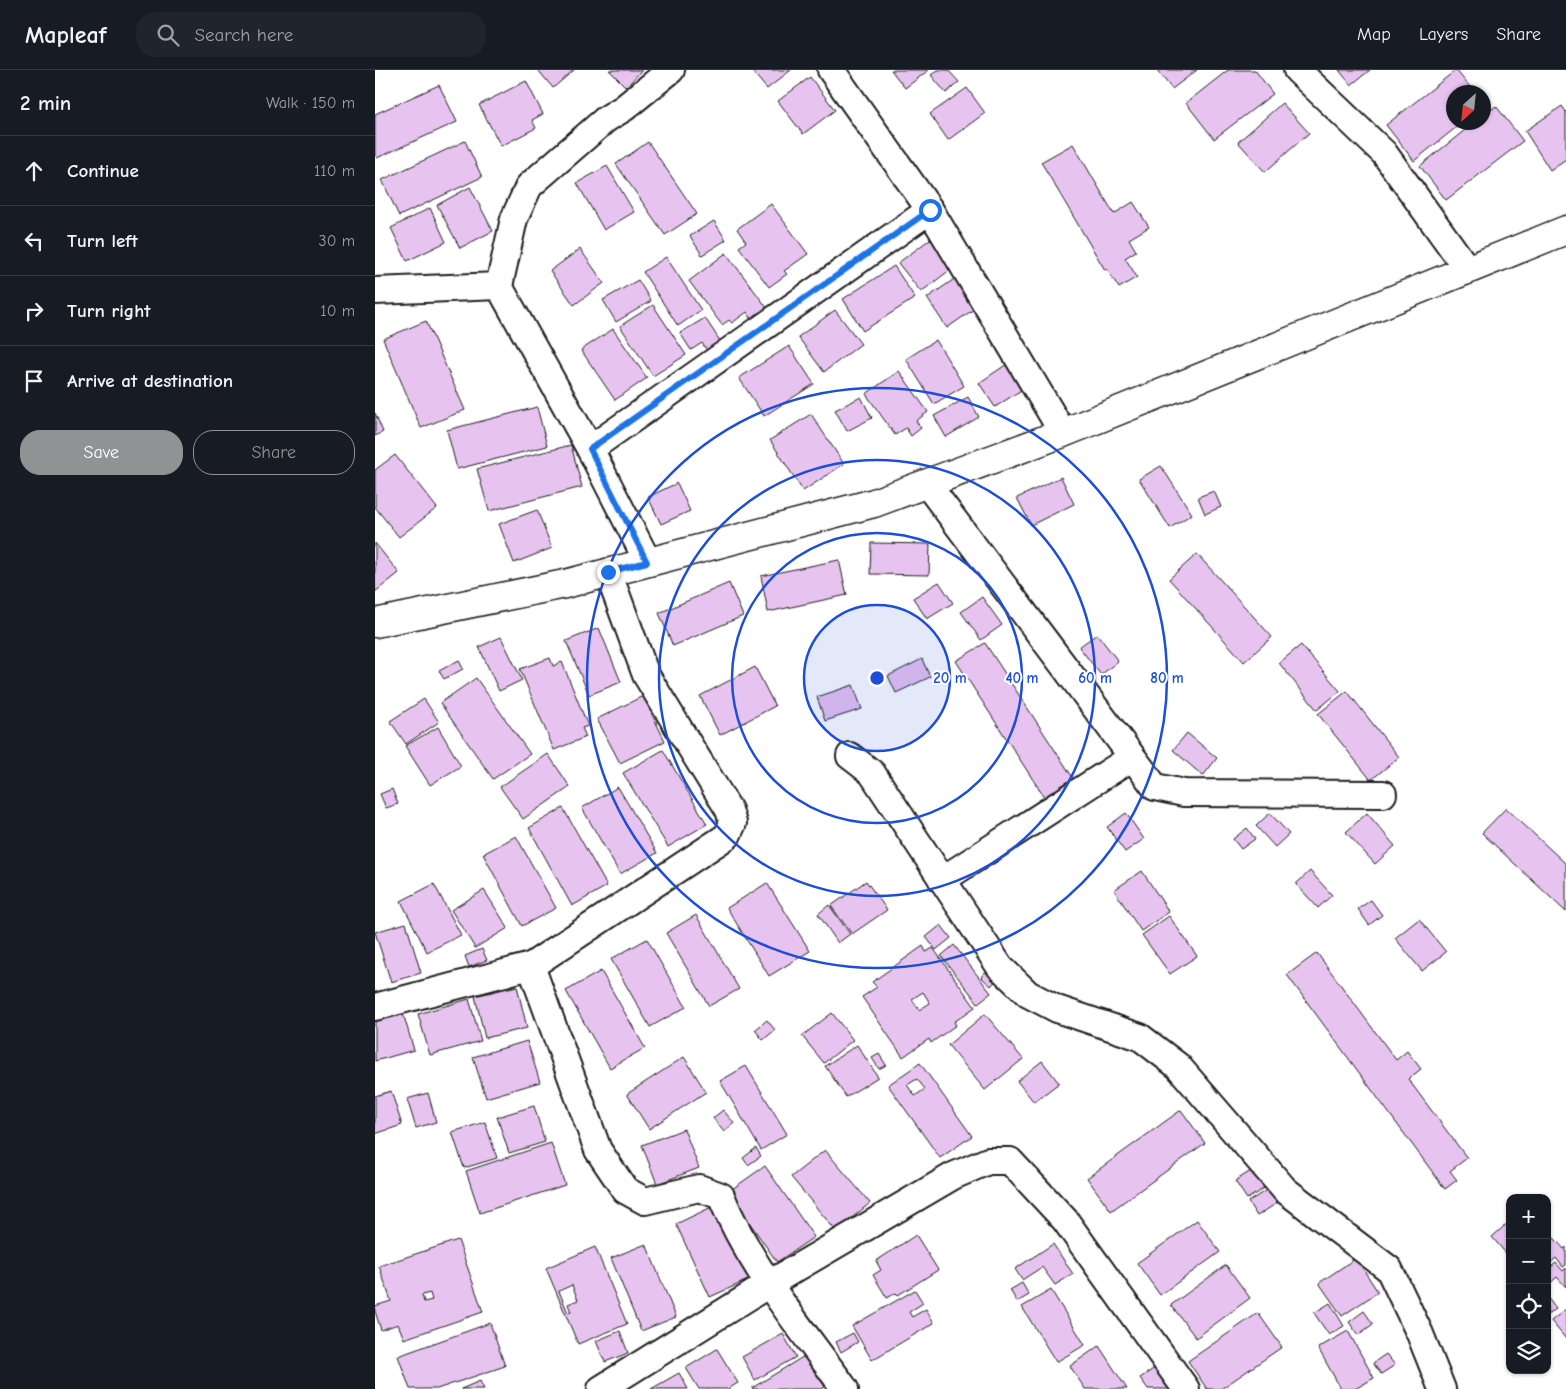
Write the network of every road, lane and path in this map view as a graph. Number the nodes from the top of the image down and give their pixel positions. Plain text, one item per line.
1 (671, 70) edge
2 (831, 70) edge
3 (1297, 70) edge
4 (930, 210) junction
5 (1566, 230) edge
6 (1468, 270) junction
7 (499, 286) junction
8 (375, 291) edge
9 (1063, 433) junction
10 (590, 449) junction
11 (927, 484) junction
12 (647, 562) junction
13 (608, 572) junction
14 (375, 623) edge
15 (850, 756) dead end
16 (1131, 758) junction
17 (1383, 794) dead end
18 (942, 880) junction
19 (531, 966) junction
20 (375, 1006) edge
21 (769, 1284) junction
22 (601, 1389) edge
23 (845, 1389) edge
24 (1186, 1389) edge
25 (1442, 1389) edge

1 - 7 street
2 - 4 street
3 - 6 street
4 - 9 street
4 - 10 street
5 - 6 street
6 - 9 street
7 - 8 street
7 - 10 street
9 - 11 street
10 - 12 street
11 - 12 street
11 - 16 street
12 - 13 street
13 - 14 street
13 - 19 street
15 - 18 street
16 - 17 street
16 - 18 street
18 - 25 street
19 - 20 street
19 - 21 street
21 - 22 street
21 - 23 street
21 - 24 street

